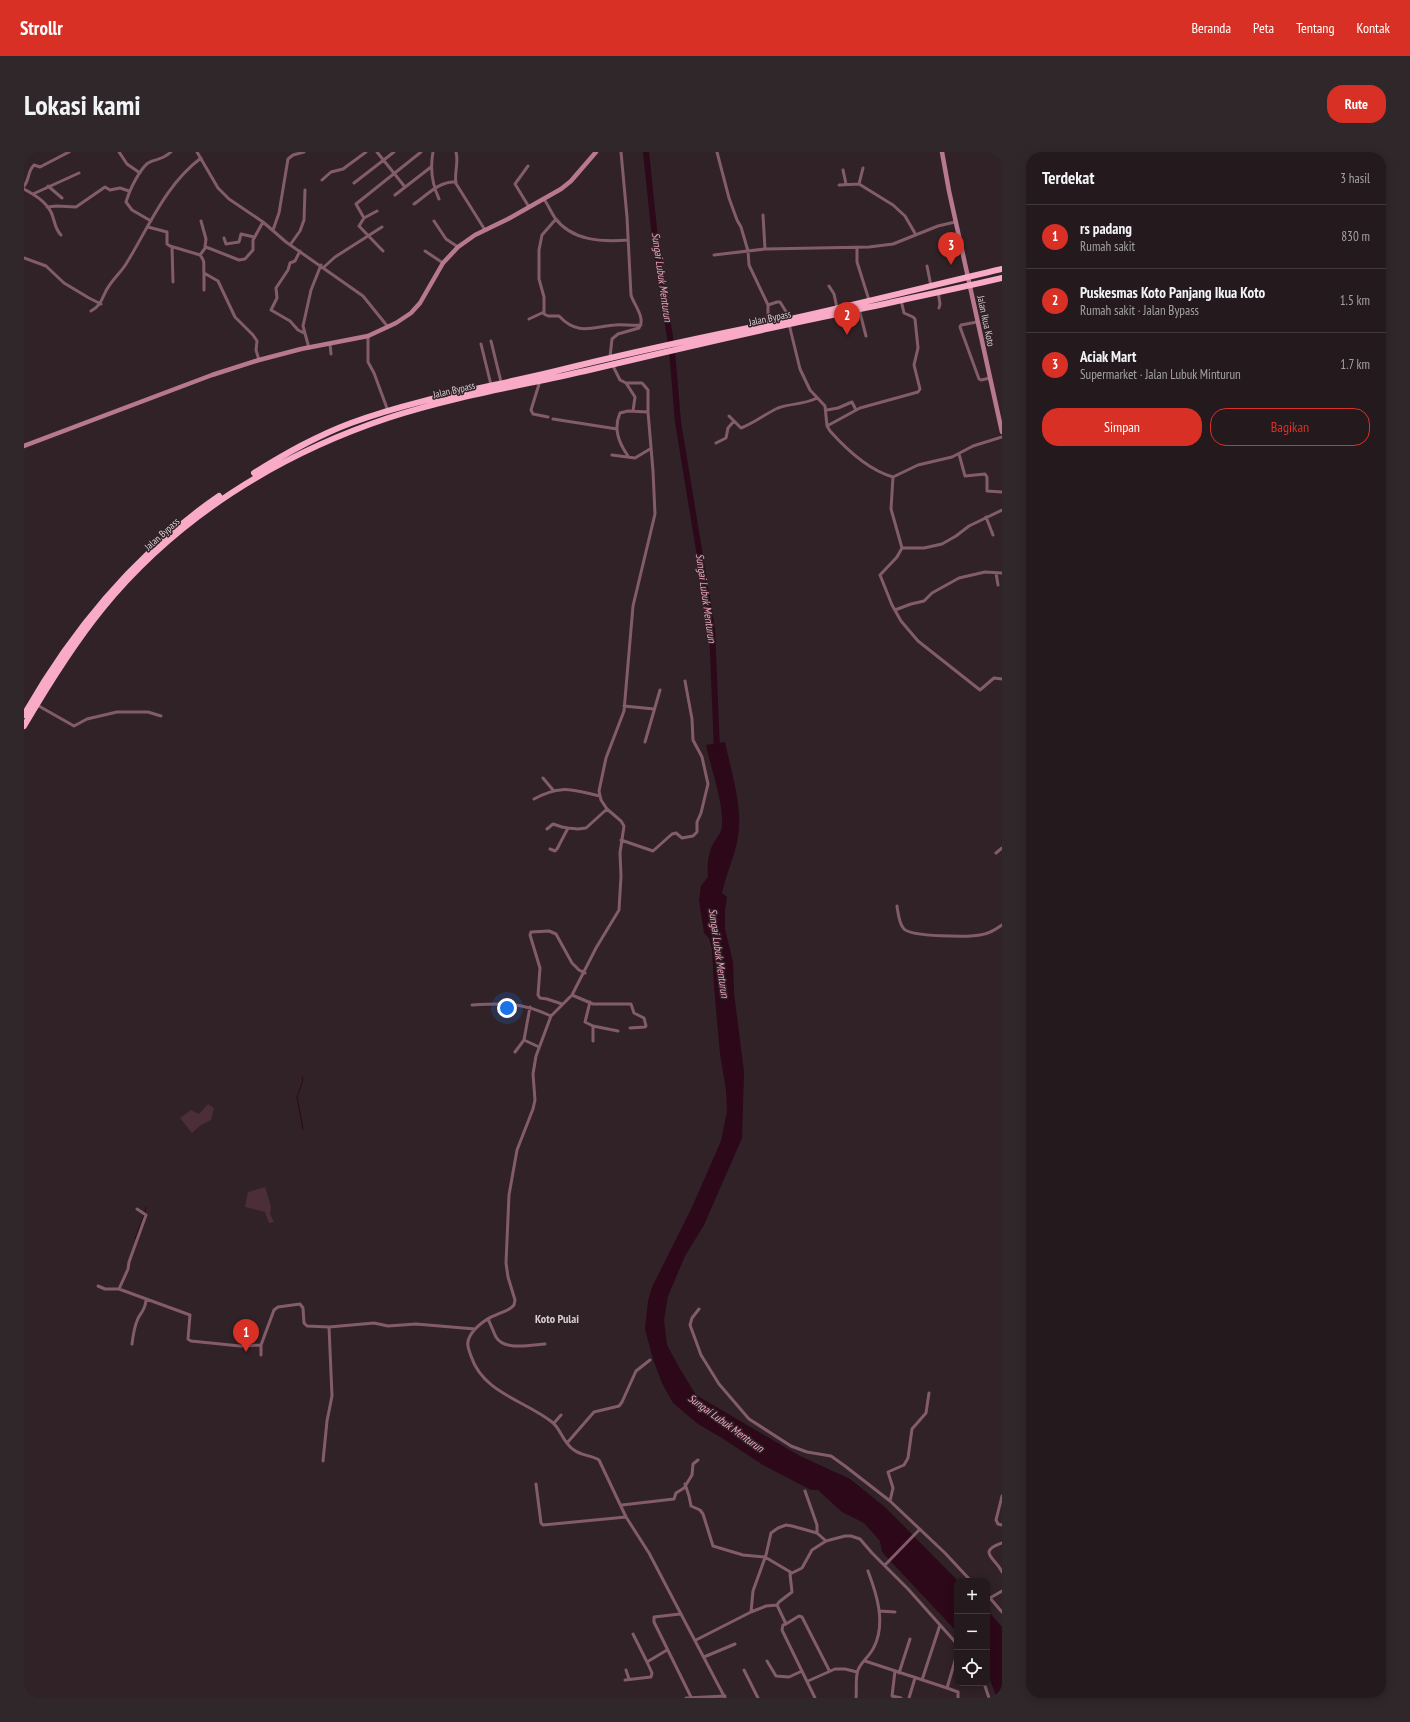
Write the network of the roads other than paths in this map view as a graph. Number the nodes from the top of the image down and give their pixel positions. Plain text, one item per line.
1 (69, 152) edge
2 (119, 152) edge
3 (171, 152) edge
4 (197, 152) edge
5 (304, 152) edge
6 (366, 152) edge
7 (377, 152) edge
8 (394, 152) edge
9 (421, 152) edge
10 (433, 152) edge
11 (456, 152) edge
12 (596, 152) edge
13 (622, 152) edge
14 (717, 152) edge
15 (942, 152) edge
16 (201, 158) junction
17 (384, 160) junction
18 (528, 166) dead end
19 (431, 167) junction
20 (863, 168) dead end
21 (843, 170) dead end
22 (80, 173) dead end
23 (140, 173) junction
24 (394, 173) junction
25 (322, 180) dead end
26 (354, 183) dead end
27 (456, 183) junction
28 (846, 184) junction
29 (859, 184) junction
30 (838, 185) dead end
31 (24, 186) edge
32 (48, 186) junction
33 (405, 187) junction
34 (24, 189) edge
35 (434, 189) junction
36 (305, 190) dead end
37 (129, 191) junction
38 (33, 194) junction
39 (395, 195) dead end
40 (62, 198) dead end
41 (439, 199) dead end
42 (544, 199) junction
43 (414, 204) dead end
44 (48, 207) junction
45 (529, 207) junction
46 (377, 211) dead end
47 (763, 216) dead end
48 (364, 218) junction
49 (556, 218) junction
50 (151, 221) junction
51 (201, 221) dead end
52 (434, 221) dead end
53 (263, 222) junction
54 (955, 222) junction
55 (148, 227) junction
56 (382, 227) dead end
57 (273, 230) junction
58 (485, 230) junction
59 (916, 234) junction
60 (62, 235) dead end
61 (368, 236) junction
62 (254, 237) junction
63 (224, 238) dead end
64 (628, 240) junction
65 (290, 245) junction
66 (172, 247) junction
67 (205, 247) junction
68 (458, 247) junction
69 (857, 247) junction
70 (765, 249) junction
71 (300, 251) junction
72 (383, 251) dead end
73 (426, 251) dead end
74 (748, 251) junction
75 (200, 255) junction
76 (714, 255) dead end
77 (24, 258) edge
78 (443, 263) junction
79 (322, 266) junction
80 (926, 266) dead end
81 (1002, 270) edge
82 (204, 273) junction
83 (1002, 278) edge
84 (968, 281) junction
85 (173, 282) dead end
86 (829, 286) dead end
87 (932, 286) junction
88 (204, 290) dead end
89 (938, 291) junction
90 (870, 300) junction
91 (901, 300) junction
92 (101, 304) junction
93 (768, 305) junction
94 (939, 308) dead end
95 (859, 309) junction
96 (91, 311) dead end
97 (837, 311) junction
98 (544, 312) junction
99 (529, 319) dead end
100 (790, 321) junction
101 (977, 322) junction
102 (768, 324) junction
103 (641, 325) junction
104 (388, 327) junction
105 (304, 333) junction
106 (368, 336) junction
107 (866, 336) dead end
108 (706, 339) junction
109 (491, 340) dead end
110 (330, 344) junction
111 (481, 344) dead end
112 (309, 348) junction
113 (647, 352) junction
114 (331, 354) dead end
115 (610, 357) junction
116 (259, 360) junction
117 (612, 364) junction
118 (990, 378) junction
119 (501, 382) junction
120 (540, 382) junction
121 (626, 383) junction
122 (490, 386) junction
123 (817, 398) junction
124 (441, 400) junction
125 (827, 410) junction
126 (856, 410) junction
127 (388, 411) junction
128 (633, 411) junction
129 (648, 412) junction
130 (729, 416) dead end
131 (548, 417) dead end
132 (553, 418) dead end
133 (734, 421) junction
134 (827, 426) junction
135 (617, 429) junction
136 (1002, 432) edge
137 (1002, 437) edge
138 (716, 443) dead end
139 (24, 446) edge
140 (650, 449) junction
141 (959, 454) junction
142 (612, 455) dead end
143 (628, 456) junction
144 (893, 477) junction
145 (1002, 492) edge
146 (1002, 510) edge
147 (986, 517) junction
148 (993, 535) dead end
149 (902, 548) junction
150 (996, 573) junction
151 (1002, 573) edge
152 (998, 586) dead end
153 (895, 610) junction
154 (1002, 679) edge
155 (685, 681) dead end
156 (660, 690) dead end
157 (37, 705) junction
158 (624, 706) junction
159 (654, 709) junction
160 (24, 715) edge
161 (161, 716) dead end
162 (24, 726) edge
163 (645, 742) dead end
164 (543, 778) dead end
165 (553, 790) junction
166 (600, 796) junction
167 (534, 799) dead end
168 (608, 809) junction
169 (568, 828) junction
170 (547, 829) dead end
171 (621, 840) junction
172 (1002, 848) edge
173 (550, 849) dead end
174 (996, 852) dead end
175 (897, 906) dead end
176 (1002, 925) edge
177 (585, 973) junction
178 (572, 995) junction
179 (590, 1002) junction
180 (562, 1004) junction
181 (472, 1005) dead end
182 (530, 1007) junction
183 (551, 1016) junction
184 (593, 1026) junction
185 (630, 1028) dead end
186 (618, 1031) dead end
187 (524, 1040) junction
188 (593, 1041) dead end
189 (539, 1047) junction
190 (515, 1052) dead end
191 (137, 1209) dead end
192 (98, 1286) dead end
193 (119, 1290) junction
194 (146, 1300) junction
195 (699, 1309) dead end
196 (488, 1319) junction
197 (329, 1327) junction
198 (475, 1329) junction
199 (132, 1344) dead end
200 (545, 1344) dead end
201 (260, 1345) junction
202 (261, 1355) dead end
203 (650, 1360) dead end
204 (929, 1393) dead end
205 (561, 1415) dead end
206 (554, 1423) junction
207 (567, 1443) junction
208 (698, 1460) dead end
209 (323, 1461) dead end
210 (536, 1484) dead end
211 (685, 1484) junction
212 (805, 1491) dead end
213 (1002, 1496) edge
214 (890, 1501) junction
215 (622, 1505) junction
216 (1001, 1505) edge
217 (626, 1517) junction
218 (1002, 1525) edge
219 (919, 1531) junction
220 (818, 1533) junction
221 (826, 1541) junction
222 (1002, 1542) edge
223 (765, 1557) junction
224 (886, 1564) junction
225 (1002, 1568) edge
226 (868, 1572) dead end
227 (792, 1573) junction
228 (969, 1578) edge
229 (1002, 1591) edge
230 (990, 1597) edge
231 (990, 1599) edge
232 (778, 1605) junction
233 (879, 1611) junction
234 (751, 1612) junction
235 (895, 1612) dead end
236 (1002, 1612) edge
237 (680, 1614) junction
238 (786, 1624) junction
239 (940, 1625) junction
240 (633, 1634) dead end
241 (910, 1639) dead end
242 (696, 1640) junction
243 (954, 1641) edge
244 (735, 1644) dead end
245 (667, 1650) junction
246 (704, 1657) junction
247 (767, 1661) dead end
248 (865, 1661) junction
249 (647, 1662) junction
250 (954, 1664) edge
251 (626, 1670) dead end
252 (744, 1670) dead end
253 (829, 1670) junction
254 (802, 1671) junction
255 (894, 1671) junction
256 (857, 1672) junction
257 (900, 1673) junction
258 (915, 1678) junction
259 (630, 1679) junction
260 (625, 1680) dead end
261 (922, 1680) junction
262 (808, 1681) junction
263 (985, 1686) edge
264 (947, 1688) junction
265 (725, 1697) edge
266 (686, 1698) edge
267 (691, 1698) edge
268 (758, 1698) edge
269 (815, 1698) edge
270 (856, 1698) edge
271 (901, 1698) edge
272 (909, 1698) edge
273 (958, 1698) edge
274 (989, 1698) edge

1 - 31 street
2 - 23 street
3 - 23 street
4 - 16 street
5 - 57 street
6 - 25 street
7 - 17 street
8 - 17 street
9 - 24 street
10 - 19 street
11 - 27 street
12 - 42 street
13 - 64 street
14 - 74 street
15 - 54 street, Jalan Ikua Koto
16 - 50 street
16 - 53 street
17 - 24 street
17 - 26 street
18 - 45 street
19 - 33 street
19 - 35 street
20 - 29 street
21 - 28 street
22 - 32 street
23 - 37 street
24 - 33 street
24 - 48 street
27 - 35 street
27 - 58 street
28 - 29 street
28 - 30 street
29 - 59 street
32 - 38 street
32 - 40 street
33 - 39 street
34 - 38 street
35 - 41 street
35 - 43 street
36 - 65 street
37 - 44 street
37 - 50 street
38 - 44 street
42 - 45 street
42 - 49 street
44 - 60 street
45 - 58 street
46 - 48 street
47 - 70 street
48 - 61 street
49 - 64 street
49 - 98 street
50 - 55 street
51 - 67 street
52 - 68 street
53 - 57 street
53 - 62 street
54 - 59 street
54 - 84 street, Jalan Ikua Koto
55 - 66 street
55 - 92 street
56 - 61 street
57 - 65 street
58 - 68 street
59 - 69 street
61 - 72 street
61 - 79 street
62 - 63 street
62 - 67 street
64 - 103 street
65 - 71 street
66 - 75 street
66 - 85 street
67 - 75 street
68 - 78 street
69 - 70 street
69 - 90 street
70 - 74 street
71 - 79 street
71 - 105 street
73 - 78 street
74 - 76 street
74 - 93 street
75 - 82 street
77 - 92 street
78 - 104 street
79 - 104 street
79 - 105 street
80 - 87 street
81 - 84 highway
82 - 88 street
82 - 116 street
83 - 84 highway, Jalan Bypass
84 - 87 highway, Jalan Bypass
84 - 89 highway, Jalan Bypass
84 - 101 street, Jalan Ikua Koto
86 - 97 street
87 - 90 highway, Jalan Bypass
89 - 91 highway, Jalan Bypass
89 - 94 street
90 - 97 highway, Jalan Bypass
91 - 95 highway, Jalan Bypass
91 - 126 street
92 - 96 street
93 - 100 street
93 - 102 street
95 - 97 highway, Jalan Bypass
95 - 107 street
97 - 100 highway, Jalan Bypass
98 - 99 street
98 - 103 street
100 - 102 highway, Jalan Bypass
100 - 108 highway, Jalan Bypass
100 - 123 street
101 - 118 street, Jalan Ikua Koto
101 - 118 street
102 - 108 highway, Jalan Bypass
103 - 115 street
104 - 106 street
105 - 112 street
106 - 110 street
106 - 127 street
108 - 113 highway, Jalan Bypass
109 - 119 street
110 - 112 street
110 - 114 street
111 - 122 street
112 - 116 street
113 - 115 highway, Jalan Bypass
113 - 117 highway, Jalan Bypass
115 - 119 highway, Jalan Bypass
116 - 139 street
117 - 120 highway, Jalan Bypass
117 - 121 street
118 - 136 street, Jalan Ikua Koto
119 - 122 highway, Jalan Bypass
120 - 124 highway, Jalan Bypass
120 - 131 street
121 - 128 street
121 - 129 street
122 - 124 highway, Jalan Bypass
123 - 125 street
123 - 133 street
124 - 127 highway, Jalan Bypass
124 - 157 highway, Jalan Bypass
125 - 126 street
125 - 134 street
126 - 134 street
127 - 160 highway, Jalan Bypass
128 - 129 street
128 - 135 street
129 - 140 street
130 - 133 street
132 - 135 street
133 - 138 street
134 - 144 street
135 - 143 street
137 - 141 street
140 - 143 street
140 - 158 street
141 - 144 street
141 - 145 street
142 - 143 street
144 - 149 street
146 - 147 street
147 - 148 street
147 - 149 street
149 - 153 street
150 - 151 street
150 - 152 street
150 - 153 street
153 - 154 street
155 - 171 street
156 - 159 street
157 - 161 street
157 - 162 highway, Jalan Bypass
158 - 159 street
158 - 166 street
159 - 163 street
164 - 165 street
165 - 166 street
165 - 167 street
166 - 168 street
168 - 169 street
168 - 171 street
169 - 170 street
169 - 173 street
171 - 177 street
172 - 174 street
175 - 176 street
177 - 178 street
177 - 180 street
178 - 179 street
178 - 180 street
179 - 184 street
179 - 185 street
180 - 183 street
181 - 182 street
182 - 183 street
182 - 187 street
183 - 189 street
184 - 186 street
184 - 188 street
187 - 189 street
187 - 190 street
189 - 196 street
191 - 193 street
192 - 193 street
193 - 194 street
194 - 199 street
194 - 201 street
195 - 214 street
196 - 198 street
196 - 200 street
197 - 198 street
197 - 201 street
197 - 209 street
198 - 206 street
201 - 202 street
203 - 207 street
204 - 214 street
205 - 206 street
206 - 207 street
207 - 215 street
208 - 211 street
210 - 217 street
211 - 215 street
211 - 223 street
212 - 220 street
213 - 216 street
214 - 219 street
215 - 217 street
216 - 218 street
217 - 237 street
219 - 224 street
219 - 228 street
220 - 221 street
220 - 223 street
221 - 224 street
221 - 227 street
222 - 225 street
223 - 227 street
223 - 234 street
224 - 239 street
226 - 233 street
227 - 232 street
229 - 230 street
231 - 236 street
232 - 234 street
232 - 238 street
233 - 235 street
233 - 248 street
234 - 242 street
237 - 242 street
237 - 245 street
238 - 253 street
238 - 254 street
239 - 243 street
239 - 261 street
240 - 249 street
241 - 257 street
242 - 246 street
244 - 246 street
245 - 249 street
245 - 267 street
246 - 265 street
247 - 254 street
248 - 255 street
248 - 256 street
249 - 259 street
250 - 264 street
251 - 259 street
252 - 268 street
253 - 256 street
253 - 262 street
254 - 262 street
255 - 257 street
255 - 271 street
256 - 270 street
257 - 258 street
258 - 261 street
258 - 272 street
259 - 260 street
261 - 264 street
262 - 269 street
263 - 274 street
264 - 273 street
265 - 267 street
266 - 267 street

